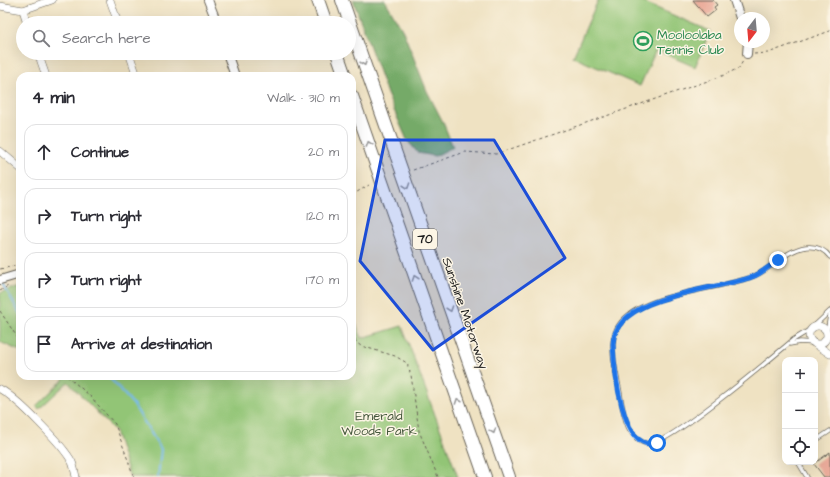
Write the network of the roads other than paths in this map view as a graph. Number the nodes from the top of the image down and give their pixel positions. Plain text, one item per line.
1 (52, 0) edge
2 (110, 0) edge
3 (208, 0) edge
4 (318, 0) edge
5 (342, 0) edge
6 (734, 0) edge
7 (0, 6) edge
8 (23, 10) junction
9 (738, 12) edge
10 (25, 16) edge
11 (116, 16) edge
12 (214, 16) edge
13 (324, 16) edge
14 (348, 16) edge
15 (356, 40) edge
16 (748, 48) edge
17 (747, 54) road end
18 (40, 60) edge
19 (131, 60) edge
20 (230, 60) edge
21 (339, 60) edge
22 (45, 72) edge
23 (136, 72) edge
24 (234, 72) edge
25 (344, 72) edge
26 (356, 107) edge
27 (0, 151) edge
28 (16, 165) edge
29 (830, 256) edge
30 (16, 276) edge
31 (4, 282) edge
32 (830, 311) edge
33 (830, 314) edge
34 (812, 328) junction
35 (827, 334) junction
36 (788, 344) junction
37 (814, 344) junction
38 (830, 345) edge
39 (830, 354) edge
40 (0, 388) edge
41 (830, 431) edge
42 (818, 439) edge
43 (800, 465) edge
44 (76, 477) edge
45 (485, 477) edge
46 (509, 477) edge
47 (807, 477) edge

1 - 8 street
2 - 11 street
3 - 12 street
4 - 13 highway
5 -> 14 highway, Sunshine Motorway / 70
6 - 9 street
7 - 8 street
8 - 10 street
15 -> 46 highway, Sunshine Motorway / 70
16 - 17 street
18 - 22 street
19 - 23 street
20 - 24 street
21 - 25 highway
45 -> 26 highway, 70
27 - 28 street
29 - 36 lane
30 - 31 street
32 - 34 lane
33 - 35 lane
34 - 35 street
34 - 36 lane
34 - 37 street
35 - 37 street
35 - 38 street
36 - 37 lane
37 - 39 street
40 - 44 street
41 - 42 lane
43 - 47 lane

